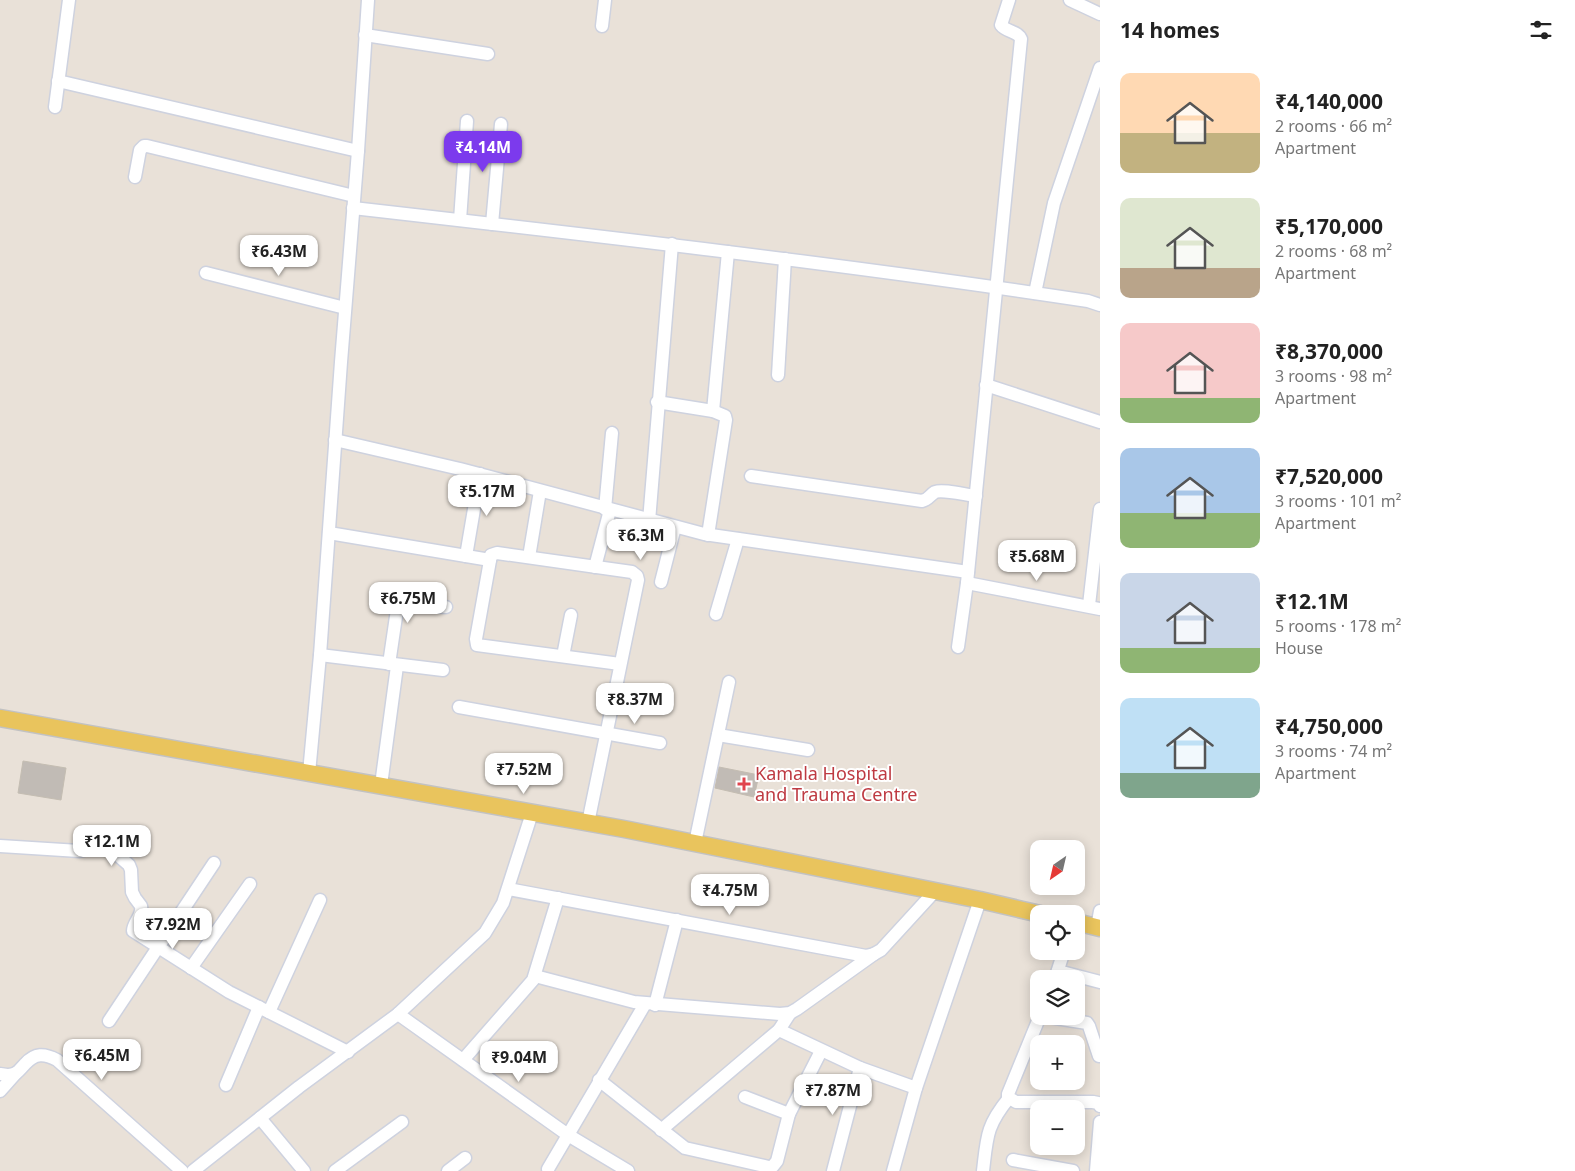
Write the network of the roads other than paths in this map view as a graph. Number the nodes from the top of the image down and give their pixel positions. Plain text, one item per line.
1 (70, 0) edge
2 (368, 0) edge
3 (605, 0) edge
4 (1009, 0) edge
5 (1070, 0) edge
6 (1100, 14) edge
7 (602, 26) dead end
8 (365, 35) junction
9 (488, 54) dead end
10 (1100, 68) edge
11 (58, 81) junction
12 (55, 106) dead end
13 (467, 121) dead end
14 (501, 124) dead end
15 (358, 151) junction
16 (135, 177) dead end
17 (354, 202) junction
18 (460, 220) junction
19 (492, 224) junction
20 (672, 244) junction
21 (728, 252) junction
22 (785, 259) junction
23 (206, 273) dead end
24 (996, 287) junction
25 (1035, 293) junction
26 (1100, 306) edge
27 (345, 308) junction
28 (778, 375) dead end
29 (986, 385) junction
30 (658, 402) junction
31 (712, 411) junction
32 (1100, 422) edge
33 (612, 432) dead end
34 (335, 440) junction
35 (480, 474) junction
36 (751, 476) dead end
37 (540, 491) junction
38 (976, 496) junction
39 (1100, 509) edge
40 (608, 510) junction
41 (648, 521) junction
42 (675, 527) junction
43 (329, 533) junction
44 (708, 535) junction
45 (738, 539) junction
46 (466, 556) junction
47 (528, 557) junction
48 (490, 560) junction
49 (595, 567) junction
50 (968, 577) junction
51 (661, 582) dead end
52 (446, 607) dead end
53 (1094, 607) edge
54 (716, 614) dead end
55 (571, 615) dead end
56 (958, 647) dead end
57 (320, 655) junction
58 (563, 656) junction
59 (620, 664) junction
60 (393, 665) junction
61 (443, 670) dead end
62 (729, 682) dead end
63 (459, 707) dead end
64 (0, 718) edge
65 (606, 733) junction
66 (718, 735) junction
67 (660, 743) dead end
68 (808, 750) dead end
69 (309, 773) junction
70 (381, 785) junction
71 (532, 813) junction
72 (588, 823) junction
73 (696, 843) junction
74 (0, 846) edge
75 (214, 863) dead end
76 (250, 884) dead end
77 (508, 890) junction
78 (935, 891) junction
79 (558, 898) junction
80 (320, 900) dead end
81 (980, 900) junction
82 (1030, 912) edge
83 (677, 920) junction
84 (1085, 922) edge
85 (1099, 922) edge
86 (159, 947) junction
87 (874, 954) junction
88 (191, 968) junction
89 (535, 976) junction
90 (1085, 980) edge
91 (1100, 982) edge
92 (650, 1004) junction
93 (264, 1010) junction
94 (790, 1013) junction
95 (398, 1014) junction
96 (109, 1021) dead end
97 (1085, 1023) edge
98 (1037, 1025) edge
99 (779, 1030) junction
100 (821, 1051) junction
101 (348, 1052) junction
102 (1099, 1056) edge
103 (463, 1060) junction
104 (860, 1068) junction
105 (16, 1073) junction
106 (0, 1074) edge
107 (599, 1080) junction
108 (226, 1085) dead end
109 (916, 1088) junction
110 (0, 1091) edge
111 (745, 1097) dead end
112 (1009, 1098) junction
113 (1100, 1106) edge
114 (789, 1114) junction
115 (260, 1118) junction
116 (402, 1122) dead end
117 (1100, 1122) edge
118 (661, 1130) junction
119 (568, 1135) junction
120 (466, 1158) dead end
121 (1013, 1160) dead end
122 (548, 1169) dead end
123 (182, 1171) edge
124 (194, 1171) edge
125 (304, 1171) edge
126 (335, 1171) edge
127 (448, 1171) edge
128 (628, 1171) edge
129 (833, 1171) edge
130 (893, 1171) edge
131 (983, 1171) edge
132 (1073, 1171) edge
133 (1096, 1171) edge

1 - 11 street
2 - 8 street
3 - 7 street
4 - 24 street
5 - 6 street
8 - 9 street
8 - 15 street
10 - 25 street
11 - 12 street
11 - 15 street
13 - 18 street
14 - 19 street
15 - 17 street
16 - 17 street
17 - 18 street
17 - 27 street
18 - 19 street
19 - 20 street
20 - 21 street
20 - 30 street
21 - 22 street
21 - 31 street
22 - 24 street
22 - 28 street
23 - 27 street
24 - 25 street
24 - 29 street
25 - 26 street
27 - 34 street
29 - 32 street
29 - 38 street
30 - 31 street
30 - 41 street
31 - 44 street
33 - 40 street
34 - 35 street
34 - 43 street
35 - 37 street
35 - 46 street
36 - 38 street
37 - 40 street
37 - 47 street
38 - 50 street
39 - 53 street
40 - 41 street
40 - 49 street
41 - 42 street
42 - 44 street
42 - 51 street
43 - 46 street
43 - 57 street
44 - 45 street
45 - 50 street
45 - 54 street
46 - 48 street
47 - 48 street
47 - 49 street
48 - 58 street
49 - 59 street
50 - 53 street
50 - 56 street
52 - 60 street
55 - 58 street
57 - 60 street
57 - 69 street
58 - 59 street
59 - 65 street
60 - 61 street
60 - 70 street
62 - 66 street
63 - 65 street
64 - 69 main road
65 - 67 street
65 - 72 street
66 - 68 street
66 - 73 street
69 - 70 main road
70 - 71 main road
71 - 72 main road
71 - 77 street
72 - 73 main road
73 - 78 main road
74 - 86 street
75 - 86 street
76 - 88 street
77 - 79 street
77 - 95 street
78 - 81 main road
78 - 87 street
79 - 83 street
79 - 89 street
80 - 93 street
81 - 82 main road
81 - 109 street
83 - 87 street
83 - 92 street
84 - 85 main road
86 - 88 street
86 - 96 street
87 - 94 street
88 - 93 street
89 - 92 street
89 - 103 street
90 - 91 street
92 - 94 street
92 - 107 street
93 - 101 street
93 - 108 street
94 - 99 street
95 - 101 street
95 - 103 street
97 - 102 street
98 - 112 street
99 - 100 street
99 - 118 street
100 - 104 street
100 - 114 street
101 - 115 street
103 - 119 street
104 - 109 street
104 - 129 street
105 - 106 street
105 - 110 street
105 - 123 street
107 - 118 street
107 - 119 street
109 - 130 street
111 - 114 street
112 - 113 street
112 - 131 street
114 - 118 street
115 - 124 street
115 - 125 street
116 - 126 street
117 - 133 street
119 - 122 street
119 - 128 street
120 - 127 street
121 - 132 street

